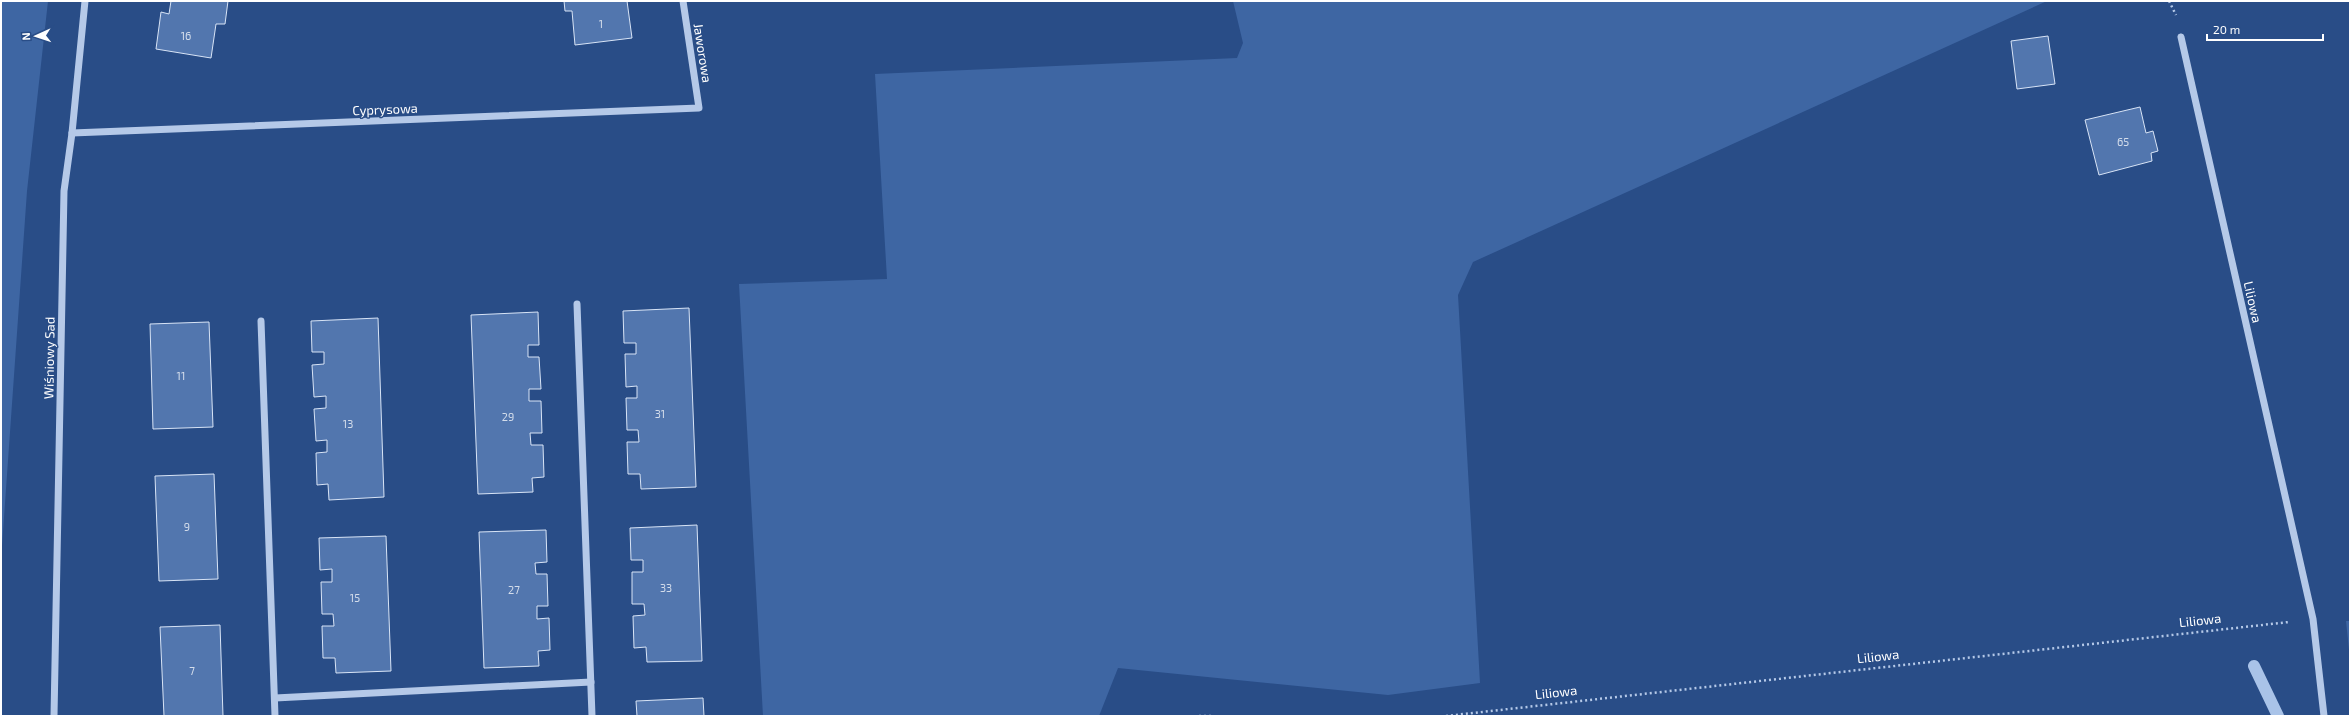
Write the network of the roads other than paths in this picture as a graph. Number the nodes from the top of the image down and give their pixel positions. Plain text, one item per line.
1 (85, 1) edge
2 (683, 1) edge
3 (2181, 37) dead end
4 (699, 108) joint
5 (72, 133) junction
6 (577, 304) dead end
7 (261, 321) dead end
8 (591, 682) junction
9 (275, 698) junction
10 (54, 716) edge
11 (276, 716) edge
12 (592, 716) edge
13 (2324, 716) edge

1 - 5 street, Wiśniowy Sad
2 - 4 street, Jaworowa
3 - 13 street, Liliowa
4 - 5 street, Cyprysowa
5 - 10 street, Wiśniowy Sad
6 - 8 street
7 - 9 street
8 - 9 street
8 - 12 street
9 - 11 street

